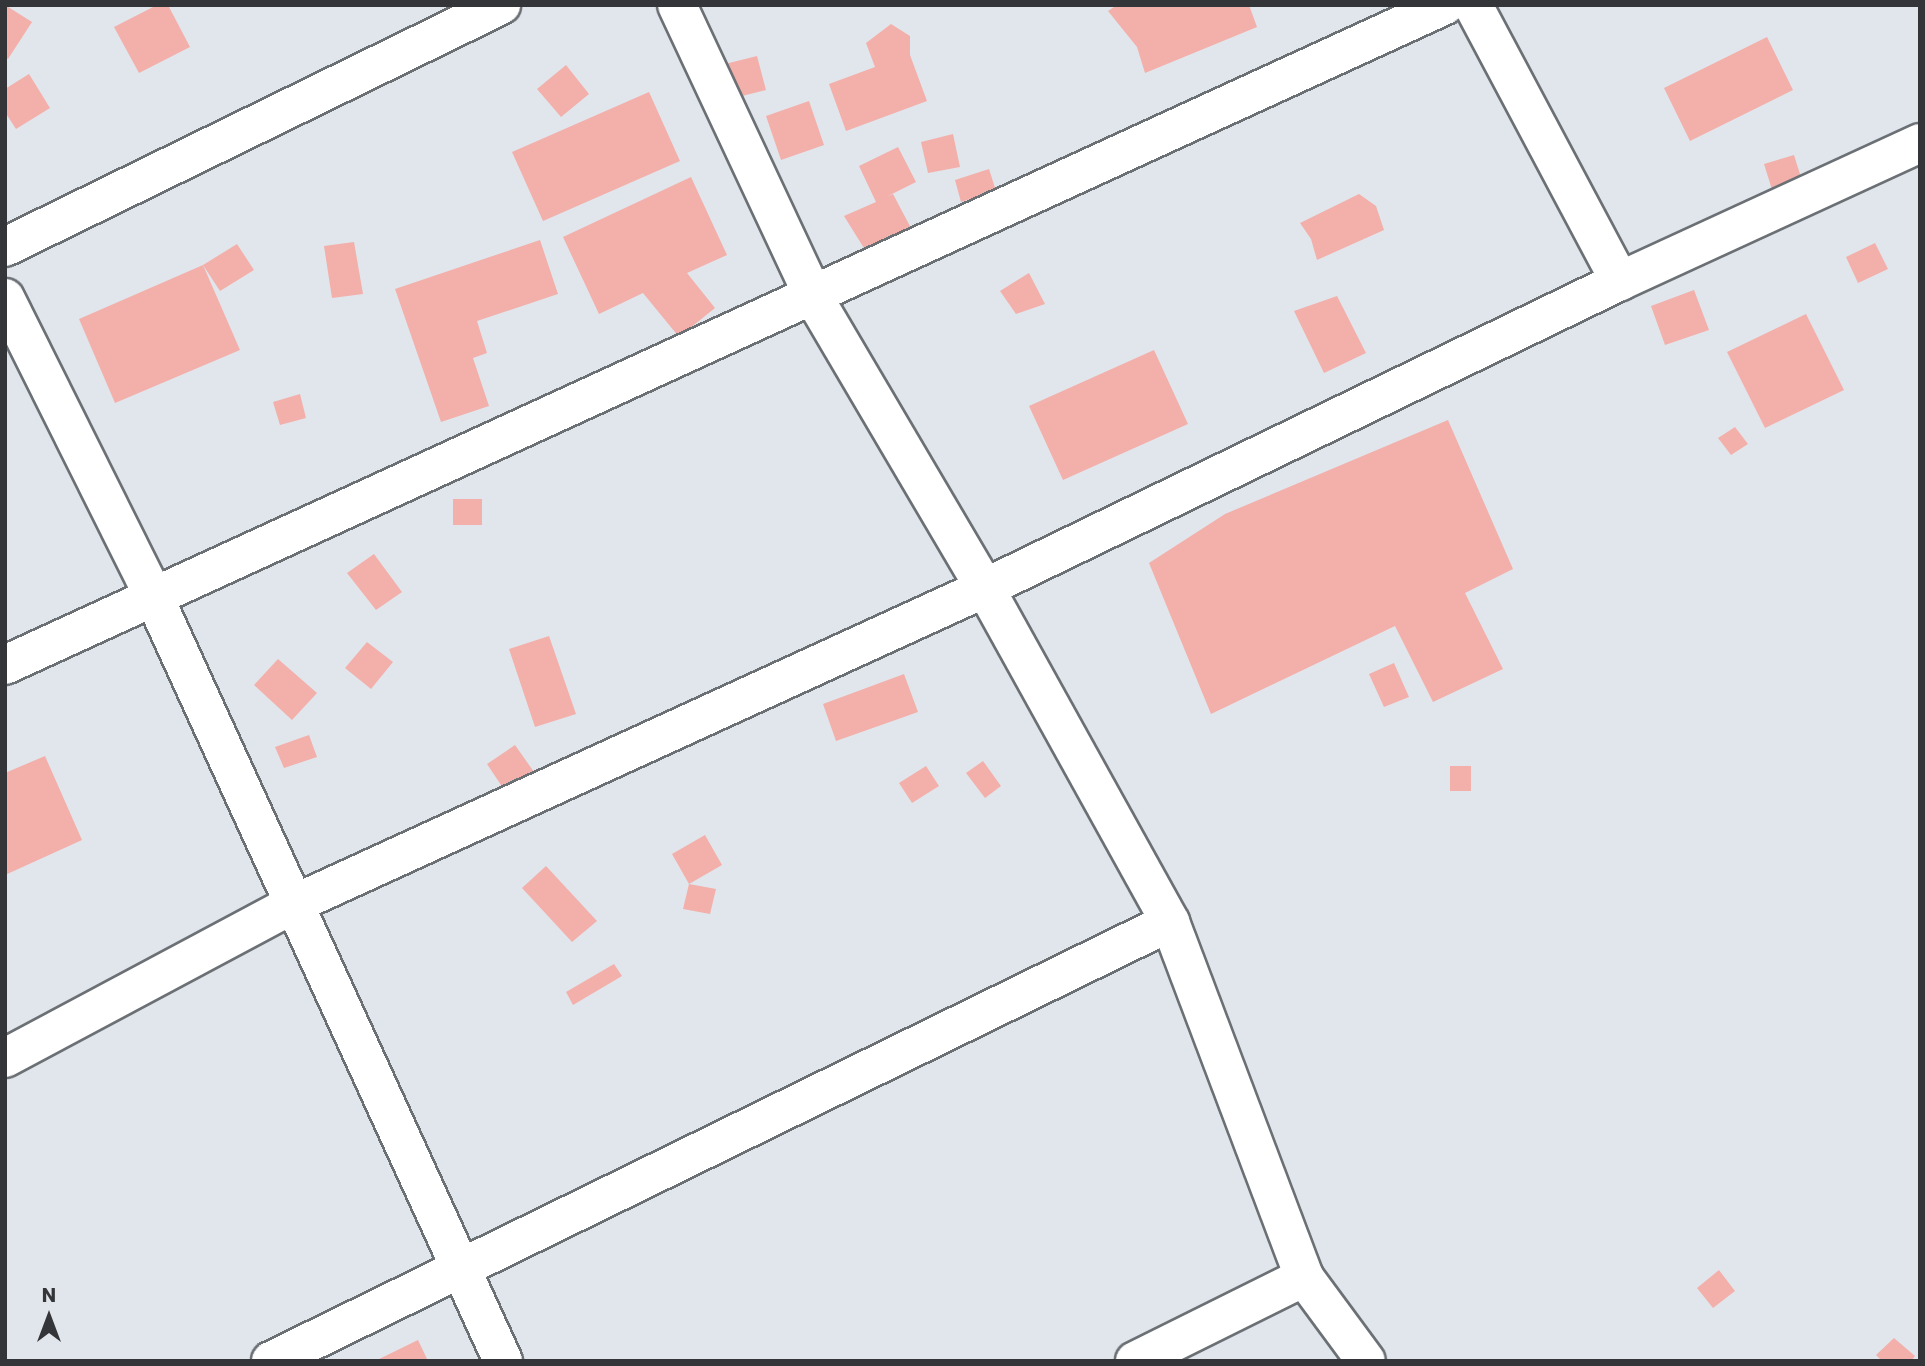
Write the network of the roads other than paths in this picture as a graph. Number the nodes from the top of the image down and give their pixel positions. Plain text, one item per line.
1 (501, 5) edge
2 (677, 5) edge
3 (1445, 5) edge
4 (1474, 5) edge
5 (1920, 143) edge
6 (5, 247) edge
7 (1620, 281) junction
8 (5, 298) edge
9 (814, 298) junction
10 (985, 588) junction
11 (153, 595) junction
12 (5, 666) edge
13 (292, 905) junction
14 (1170, 922) junction
15 (5, 1058) edge
16 (460, 1268) junction
17 (1304, 1278) junction
18 (271, 1361) edge
19 (503, 1361) edge
20 (1135, 1361) edge
21 (1366, 1361) edge

1 - 6 street
2 - 9 street
3 - 9 street
4 - 7 street
5 - 7 street
7 - 10 street
8 - 11 street
9 - 10 street
9 - 11 street
10 - 13 street
10 - 14 street
11 - 12 street
11 - 13 street
13 - 15 street
13 - 16 street
14 - 16 street
14 - 17 street
16 - 18 street
16 - 19 street
17 - 20 street
17 - 21 street

